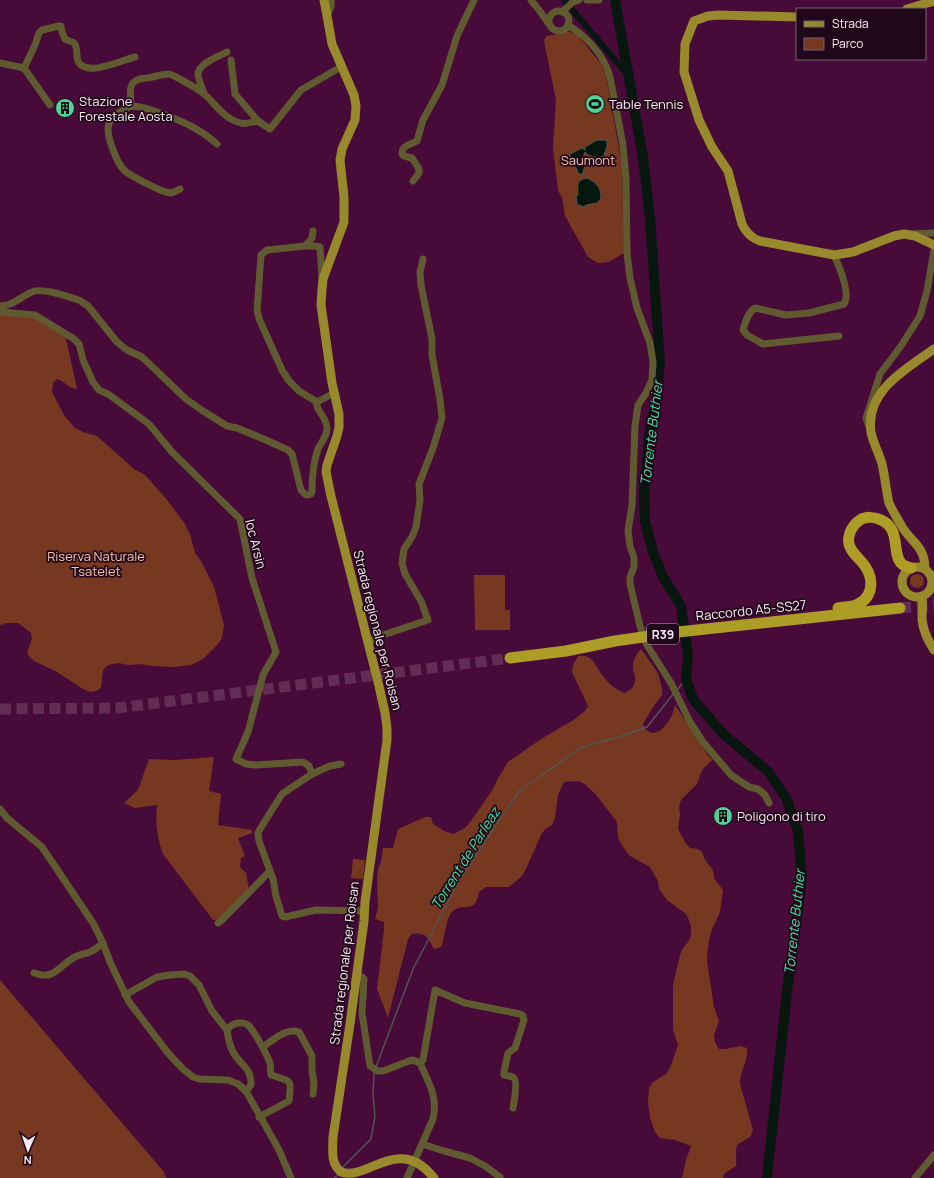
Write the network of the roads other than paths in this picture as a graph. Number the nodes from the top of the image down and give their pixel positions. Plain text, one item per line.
1 (324, 0) edge
2 (331, 0) edge
3 (474, 0) edge
4 (531, 0) edge
5 (587, 0) edge
6 (598, 0) edge
7 (576, 1) edge
8 (934, 2) edge
9 (911, 8) edge
10 (564, 10) junction
11 (327, 14) junction
12 (796, 17) edge
13 (549, 25) junction
14 (568, 25) junction
15 (227, 52) dead end
16 (135, 57) dead end
17 (231, 60) dead end
18 (0, 63) edge
19 (341, 67) junction
20 (24, 68) junction
21 (204, 93) junction
22 (50, 105) dead end
23 (131, 106) junction
24 (258, 122) junction
25 (217, 144) dead end
26 (413, 181) dead end
27 (180, 189) dead end
28 (313, 231) dead end
29 (934, 233) edge
30 (904, 234) junction
31 (922, 239) junction
32 (934, 239) edge
33 (934, 245) edge
34 (305, 246) junction
35 (934, 250) edge
36 (834, 255) junction
37 (423, 259) dead end
38 (323, 279) junction
39 (0, 306) edge
40 (0, 312) edge
41 (839, 336) dead end
42 (934, 349) edge
43 (334, 393) junction
44 (317, 402) junction
45 (871, 432) junction
46 (917, 568) junction
47 (933, 581) edge
48 (911, 595) junction
49 (922, 596) junction
50 (900, 608) tunnel mouth
51 (815, 617) junction
52 (922, 618) junction
53 (368, 643) junction
54 (934, 650) edge
55 (510, 658) tunnel mouth
56 (341, 764) dead end
57 (312, 774) junction
58 (769, 803) dead end
59 (0, 809) edge
60 (270, 871) junction
61 (364, 911) junction
62 (218, 923) dead end
63 (103, 943) junction
64 (34, 973) dead end
65 (356, 976) junction
66 (124, 992) junction
67 (226, 1030) junction
68 (263, 1047) junction
69 (420, 1063) junction
70 (246, 1091) junction
71 (313, 1094) dead end
72 (513, 1108) dead end
73 (259, 1117) junction
74 (422, 1144) junction
75 (934, 1155) edge
76 (415, 1161) junction
77 (500, 1177) edge
78 (291, 1178) edge
79 (355, 1178) edge
80 (407, 1178) edge
81 (434, 1178) edge
82 (915, 1178) edge

1 - 11 main road, Strada regionale per Roisan
2 - 11 street
3 - 26 street
4 - 13 street
5 - 6 street
7 - 10 street
8 - 9 main road
10 - 13 street
10 - 14 street
11 - 19 main road, Strada regionale per Roisan
12 - 36 main road
13 - 14 street
14 - 58 street
15 - 21 street
16 - 20 street
17 - 24 street
18 - 20 street
19 - 24 street
19 - 38 main road, Strada regionale per Roisan
20 - 22 street
21 - 23 street
21 - 24 street
23 - 25 street
23 - 27 street
28 - 34 street
29 - 30 street
30 - 31 main road
30 - 36 main road
31 - 32 street
31 - 33 main road
34 - 38 street
34 - 44 street
35 - 45 street
36 - 41 street
37 - 53 street
38 - 43 main road, Strada regionale per Roisan
39 - 44 street
40 - 57 street, loc Arsin
42 - 45 main road
43 - 44 street
43 - 53 main road, Strada regionale per Roisan
45 - 46 main road
46 - 47 main road
46 - 48 main road
46 - 51 highway
47 - 49 main road
48 - 49 main road
48 - 52 main road
49 - 52 main road
50 - 51 highway, Raccordo A5-SS27 / R39
51 - 55 highway, Raccordo A5-SS27 / R39
52 - 54 main road
53 - 61 main road, Strada regionale per Roisan
56 - 57 street
57 - 60 street
59 - 63 street
60 - 61 street
60 - 62 street
61 - 65 main road, Strada regionale per Roisan
63 - 64 street
63 - 66 street
65 - 69 street
65 - 79 main road, Strada regionale per Roisan
66 - 67 street
66 - 70 street
67 - 68 street
67 - 70 street
68 - 71 street
68 - 73 street
69 - 72 street
69 - 74 street
70 - 73 street
73 - 78 street
74 - 76 street
74 - 77 street
75 - 82 street
76 - 79 main road, Strada regionale per Roisan
76 - 80 street
76 - 81 main road

